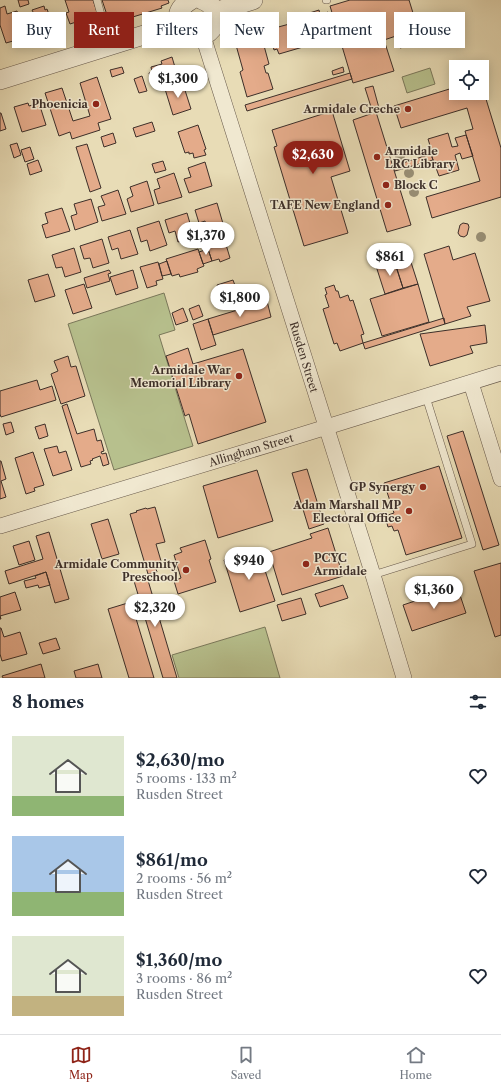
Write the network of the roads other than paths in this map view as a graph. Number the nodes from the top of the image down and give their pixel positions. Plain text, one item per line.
1 (97, 0) edge
2 (191, 0) edge
3 (253, 0) edge
4 (208, 6) edge
5 (100, 12) edge
6 (179, 12) edge
7 (212, 14) edge
8 (212, 29) edge
9 (100, 48) edge
10 (207, 48) edge
11 (0, 79) edge
12 (501, 373) edge
13 (471, 383) junction
14 (426, 397) junction
15 (326, 427) junction
16 (501, 479) edge
17 (0, 526) edge
18 (373, 575) junction
19 (404, 678) edge

1 - 5 lane
2 - 6 street
3 - 4 street
7 - 8 street
9 - 11 street
10 - 15 street, Rusden Street
12 - 13 street, Allingham Street
13 - 14 street, Allingham Street
13 - 16 street
14 - 15 street, Allingham Street
14 - 18 lane
15 - 17 street, Allingham Street
15 - 18 street, Rusden Street
18 - 19 street, Rusden Street

